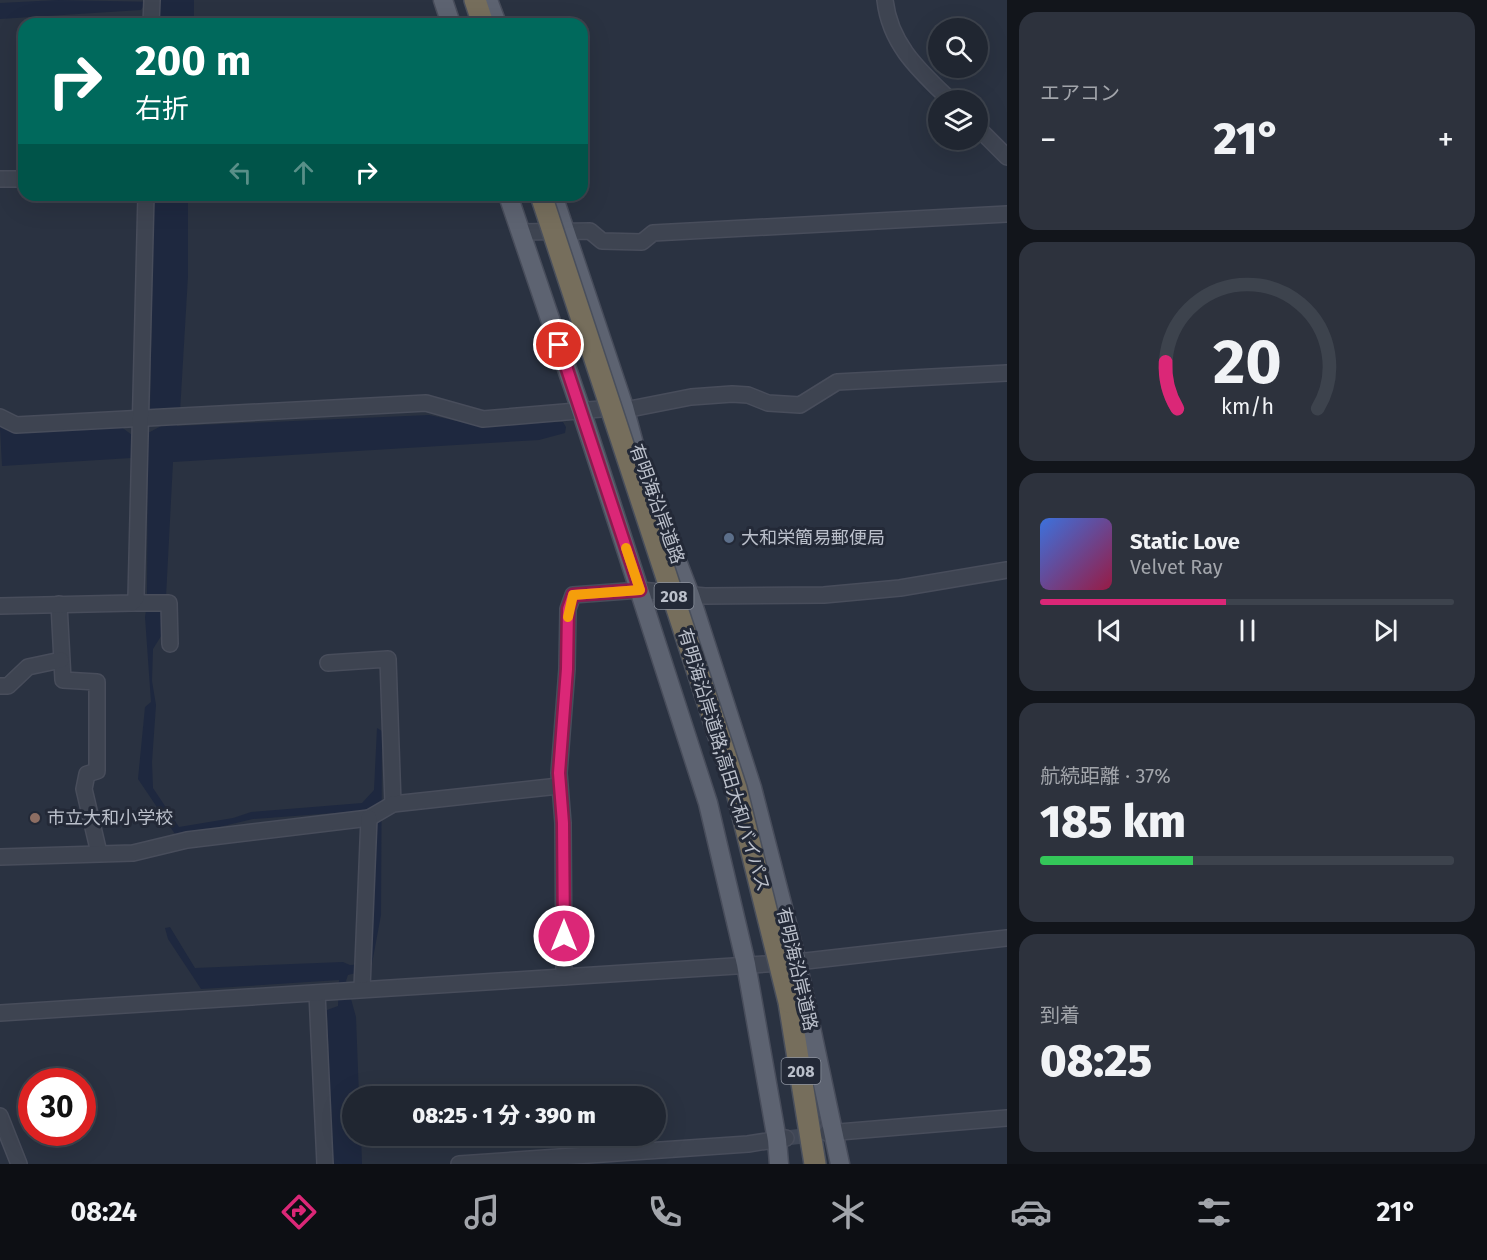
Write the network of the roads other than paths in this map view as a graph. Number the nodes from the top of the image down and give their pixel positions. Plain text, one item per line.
1 (152, 0) edge
2 (443, 0) edge
3 (475, 0) edge
4 (488, 0) edge
5 (885, 0) edge
6 (151, 18) edge
7 (449, 18) edge
8 (481, 18) edge
9 (495, 18) edge
10 (940, 90) edge
11 (988, 138) edge
12 (1007, 157) edge
13 (0, 179) edge
14 (18, 179) edge
15 (146, 201) edge
16 (510, 201) edge
17 (543, 201) edge
18 (555, 201) edge
19 (1007, 214) edge
20 (521, 232) junction
21 (566, 232) junction
22 (1007, 373) edge
23 (624, 407) junction
24 (582, 413) junction
25 (0, 417) edge
26 (141, 420) junction
27 (1007, 570) edge
28 (640, 590) junction
29 (690, 596) junction
30 (132, 603) junction
31 (59, 604) junction
32 (0, 606) edge
33 (170, 644) dead end
34 (61, 660) junction
35 (328, 663) dead end
36 (0, 686) edge
37 (559, 786) junction
38 (752, 788) junction
39 (708, 803) junction
40 (393, 804) junction
41 (369, 818) junction
42 (99, 853) junction
43 (0, 857) edge
44 (1007, 938) edge
45 (797, 962) junction
46 (746, 964) junction
47 (564, 977) junction
48 (362, 988) junction
49 (317, 993) junction
50 (0, 1013) edge
51 (0, 1116) edge
52 (1007, 1118) edge
53 (825, 1135) junction
54 (781, 1139) junction
55 (19, 1164) edge
56 (325, 1164) edge
57 (459, 1164) edge
58 (778, 1164) edge
59 (813, 1164) edge
60 (840, 1164) edge

1 - 6 street
2 - 7 main road
3 - 8 highway
4 - 9 main road
5 - 10 street
11 - 12 street
13 - 14 street
15 - 26 street
16 - 20 main road
17 - 53 highway, 有明海沿岸道路;高田大和バイパス / 208, bridge
18 - 21 main road, 有明海沿岸道路
19 - 21 street
20 - 21 street
20 - 24 main road
21 - 23 main road, 有明海沿岸道路
22 - 23 street
23 - 24 street
23 - 29 main road, 有明海沿岸道路
24 - 26 street
24 - 28 main road
25 - 26 street
26 - 30 street
27 - 29 street
28 - 29 street
28 - 37 street
28 - 39 main road
29 - 38 main road, 有明海沿岸道路
30 - 31 street
30 - 33 street
31 - 32 street
31 - 34 street
34 - 36 street
34 - 42 street
35 - 40 street
37 - 40 street
37 - 47 street
38 - 39 main road
38 - 45 main road, 有明海沿岸道路
39 - 46 main road
40 - 41 street
41 - 42 street
41 - 48 street
42 - 43 street
44 - 45 street
45 - 46 street
45 - 53 main road, 有明海沿岸道路
46 - 47 street
46 - 54 main road
47 - 48 street
48 - 49 street
49 - 50 street
49 - 56 street
51 - 55 street
52 - 53 street
53 - 59 highway, 有明海沿岸道路;高田大和バイパス
53 - 60 main road, 有明海沿岸道路
54 - 57 street
54 - 58 main road

